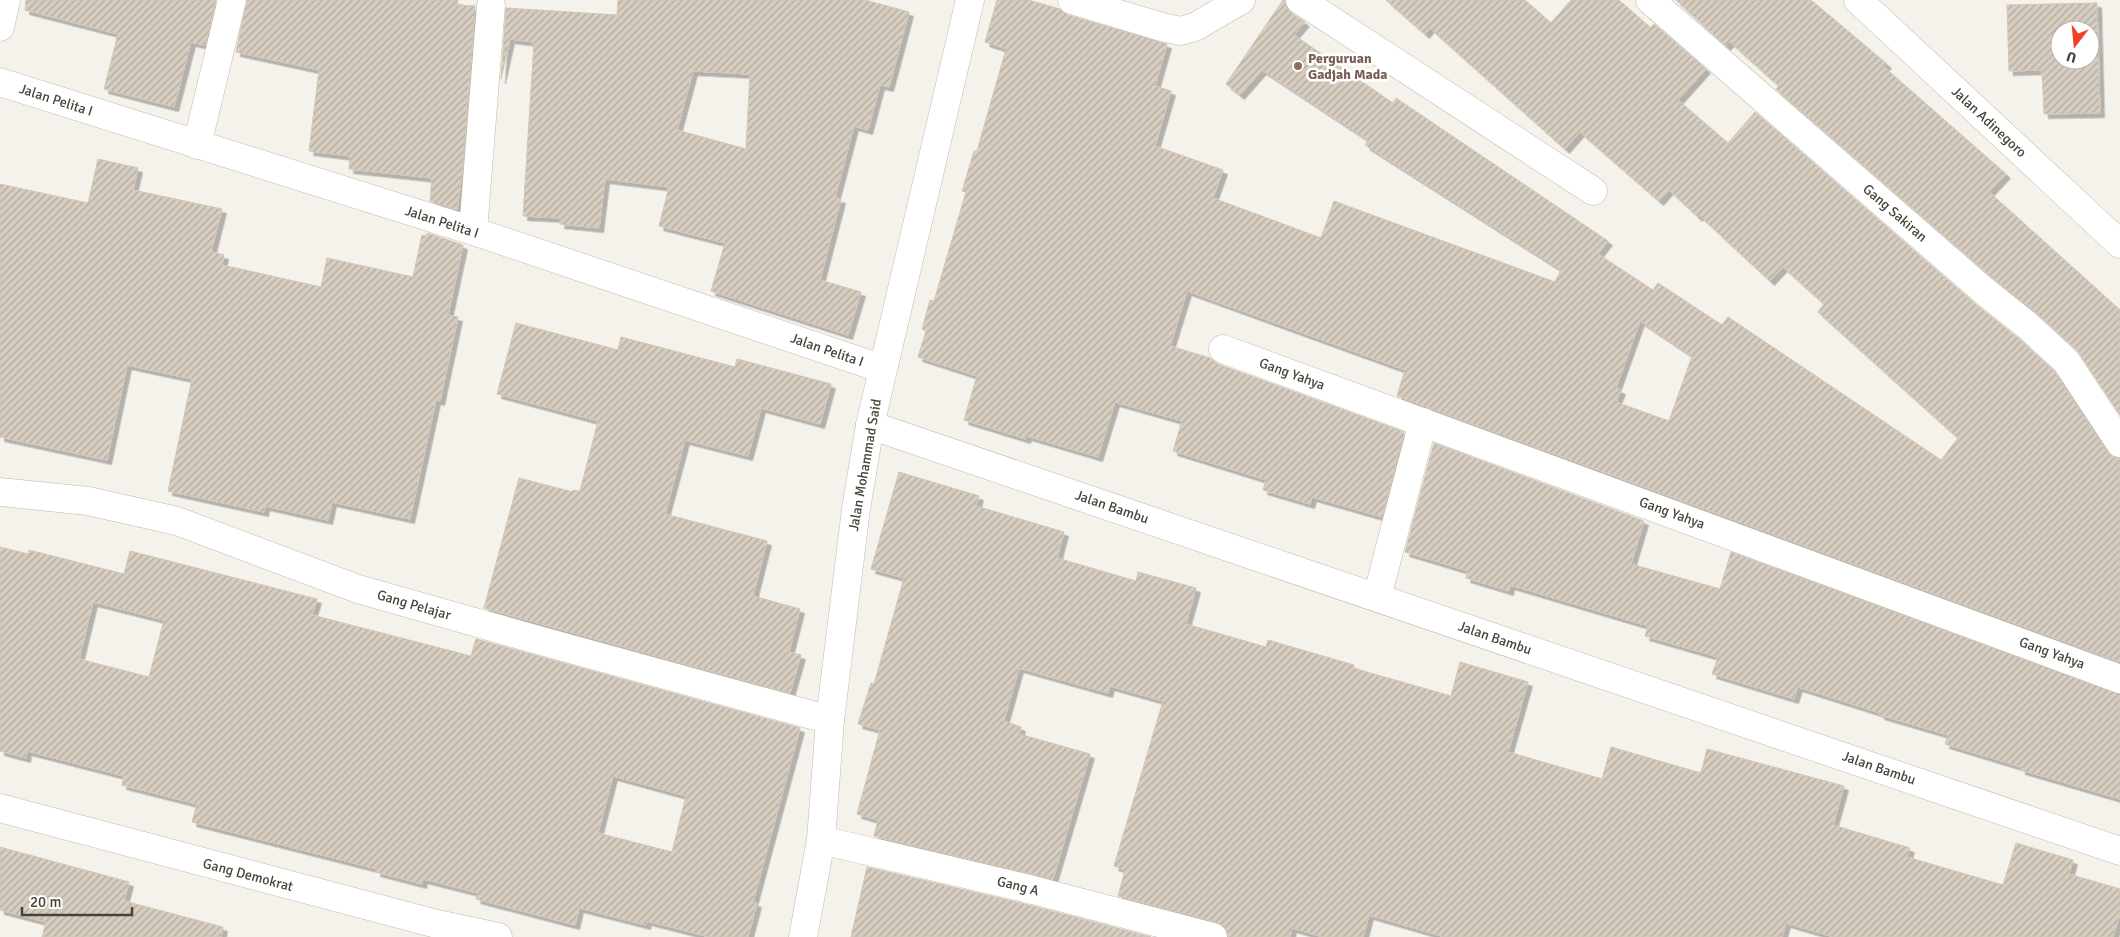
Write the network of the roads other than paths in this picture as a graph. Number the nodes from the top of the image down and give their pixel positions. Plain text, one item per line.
1 (6, 0) edge
2 (232, 0) edge
3 (970, 0) edge
4 (1072, 0) edge
5 (1241, 0) edge
6 (1300, 0) edge
7 (1650, 0) edge
8 (1858, 0) edge
9 (491, 5) dead end
10 (0, 27) edge
11 (0, 82) edge
12 (197, 145) junction
13 (1593, 191) dead end
14 (473, 232) junction
15 (2120, 244) edge
16 (1223, 349) dead end
17 (882, 369) junction
18 (1423, 422) junction
19 (870, 425) junction
20 (2120, 443) edge
21 (0, 492) edge
22 (1377, 597) junction
23 (2120, 678) edge
24 (830, 720) junction
25 (0, 808) edge
26 (821, 840) junction
27 (2120, 851) edge
28 (498, 937) edge
29 (803, 937) edge
30 (1213, 937) edge

1 - 10 street
2 - 12 street
3 - 17 street, Jalan Mohammad Said
4 - 5 street
6 - 13 street
7 - 20 street, Gang Sakiran
8 - 15 street, Jalan Adinegoro
9 - 14 street
11 - 12 street, Jalan Pelita I
12 - 14 street, Jalan Pelita I
14 - 17 street, Jalan Pelita I
16 - 18 street, Gang Yahya
17 - 19 street, Jalan Mohammad Said
18 - 22 street
18 - 23 street, Gang Yahya
19 - 22 street, Jalan Bambu
19 - 24 street, Jalan Mohammad Said
21 - 24 street, Gang Pelajar
22 - 27 street, Jalan Bambu
24 - 26 street, Jalan Mohammad Said
25 - 28 street, Gang Demokrat
26 - 29 street, Jalan Mohammad Said
26 - 30 street, Gang A

